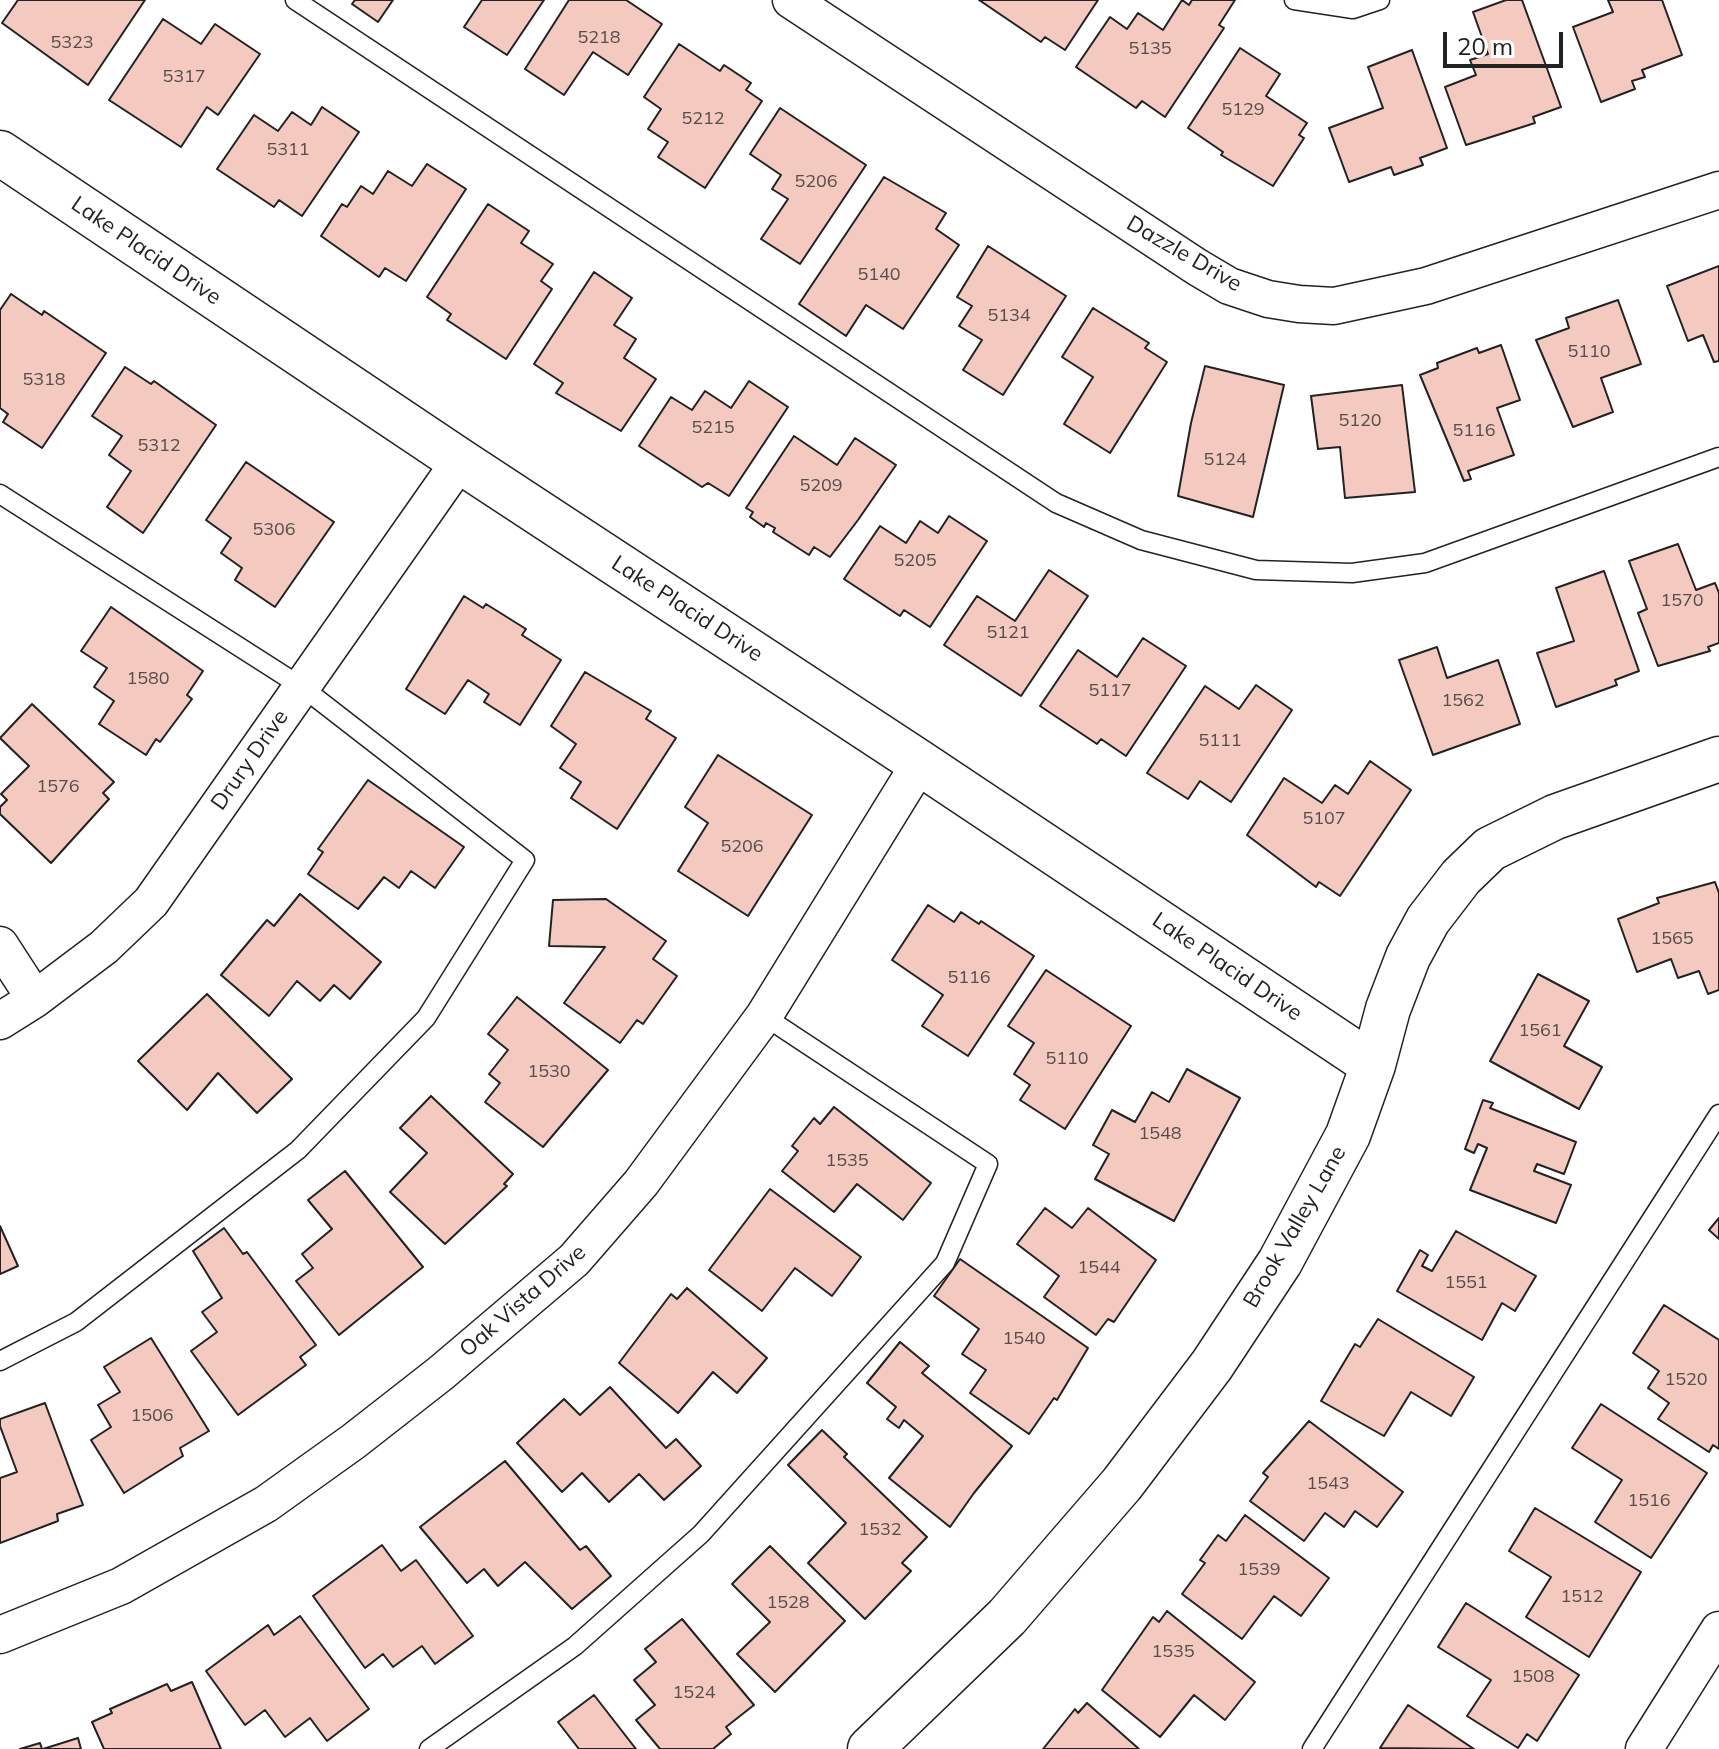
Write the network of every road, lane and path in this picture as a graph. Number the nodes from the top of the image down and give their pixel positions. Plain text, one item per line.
1 (295, 0) edge
2 (791, 0) edge
3 (1294, 0) edge
4 (1380, 0) edge
5 (0, 153) edge
6 (1719, 190) edge
7 (1719, 457) edge
8 (460, 461) junction
9 (0, 494) edge
10 (302, 687) junction
11 (1719, 759) edge
12 (920, 763) junction
13 (0, 945) edge
14 (35, 999) junction
15 (764, 1016) junction
16 (0, 1021) edge
17 (1373, 1065) junction
18 (1719, 1114) edge
19 (0, 1361) edge
20 (1719, 1630) edge
21 (0, 1635) edge
22 (429, 1749) edge
23 (870, 1749) edge
24 (1312, 1749) edge
25 (1644, 1749) edge

1 - 7 lane
2 - 6 street, Dazzle Drive
3 - 4 lane
5 - 8 street, Lake Placid Drive
8 - 10 street, Drury Drive
8 - 12 street, Lake Placid Drive
9 - 10 lane
10 - 14 street, Drury Drive
10 - 19 lane
11 - 17 street, Brook Valley Lane
12 - 15 street, Oak Vista Drive
12 - 17 street, Lake Placid Drive
13 - 14 street
14 - 16 street, Drury Drive
15 - 21 street, Oak Vista Drive
15 - 22 lane
17 - 23 street, Brook Valley Lane
18 - 24 lane
20 - 25 street

